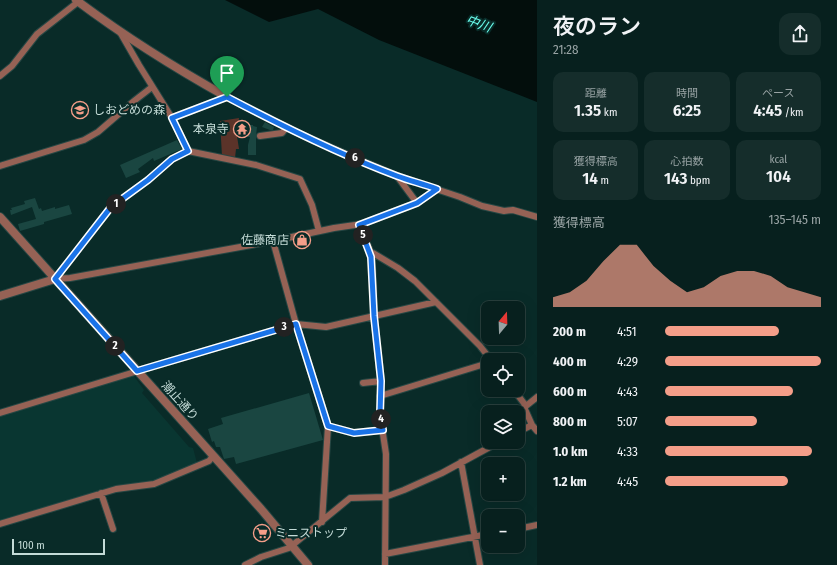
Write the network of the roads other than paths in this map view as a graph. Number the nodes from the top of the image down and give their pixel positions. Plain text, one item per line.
1 (77, 1) edge
2 (120, 31) junction
3 (0, 76) edge
4 (152, 87) junction
5 (227, 97) junction
6 (172, 118) junction
7 (286, 128) junction
8 (260, 136) dead end
9 (188, 151) junction
10 (0, 166) edge
11 (397, 176) junction
12 (437, 189) junction
13 (417, 203) junction
14 (0, 217) edge
15 (537, 217) edge
16 (359, 225) junction
17 (319, 231) junction
18 (273, 241) junction
19 (371, 253) junction
20 (55, 279) junction
21 (0, 296) edge
22 (436, 302) junction
23 (374, 316) junction
24 (296, 324) junction
25 (486, 353) edge
26 (481, 365) edge
27 (138, 371) junction
28 (381, 381) junction
29 (363, 383) dead end
30 (380, 396) junction
31 (519, 397) edge
32 (537, 397) edge
33 (526, 406) junction
34 (0, 413) edge
35 (532, 425) junction
36 (328, 426) junction
37 (525, 428) edge
38 (383, 430) junction
39 (537, 431) edge
40 (486, 449) edge
41 (213, 456) junction
42 (461, 462) junction
43 (101, 493) junction
44 (385, 497) junction
45 (322, 522) junction
46 (0, 524) edge
47 (537, 525) edge
48 (525, 528) edge
49 (113, 529) dead end
50 (481, 536) edge
51 (475, 537) junction
52 (293, 546) junction
53 (385, 554) junction
54 (257, 562) edge
55 (245, 565) edge
56 (308, 565) edge
57 (385, 565) edge
58 (480, 565) edge

1 - 2 street
1 - 3 street
2 - 4 street
2 - 5 street
4 - 6 street
4 - 10 street
5 - 6 street
5 - 7 street
6 - 9 street
7 - 8 street
7 - 11 street
9 - 17 street
9 - 20 street
11 - 12 street
11 - 13 street
12 - 13 street
12 - 15 street
13 - 16 street
14 - 20 street, 潮止通り
16 - 17 street
16 - 19 street
17 - 18 street
18 - 20 street
18 - 24 street
19 - 22 street
19 - 23 street
20 - 21 street
20 - 27 street, 潮止通り
22 - 23 street
22 - 25 street
23 - 24 street
23 - 28 street
24 - 27 street
24 - 36 street
26 - 30 street
27 - 34 street
27 - 41 street, 潮止通り
28 - 29 street
28 - 30 street
30 - 38 street
31 - 33 street
32 - 33 street
33 - 35 street
35 - 37 street
35 - 39 street
36 - 38 street
36 - 45 street
38 - 44 street
40 - 42 street
41 - 43 street
41 - 52 street, 潮止通り
42 - 44 street
42 - 51 street
43 - 46 street
43 - 49 street
44 - 45 street
44 - 53 street
45 - 52 street
47 - 48 street
50 - 51 street
51 - 53 street
51 - 58 street
52 - 54 street
52 - 56 street, 潮止通り
53 - 57 street
54 - 55 street

